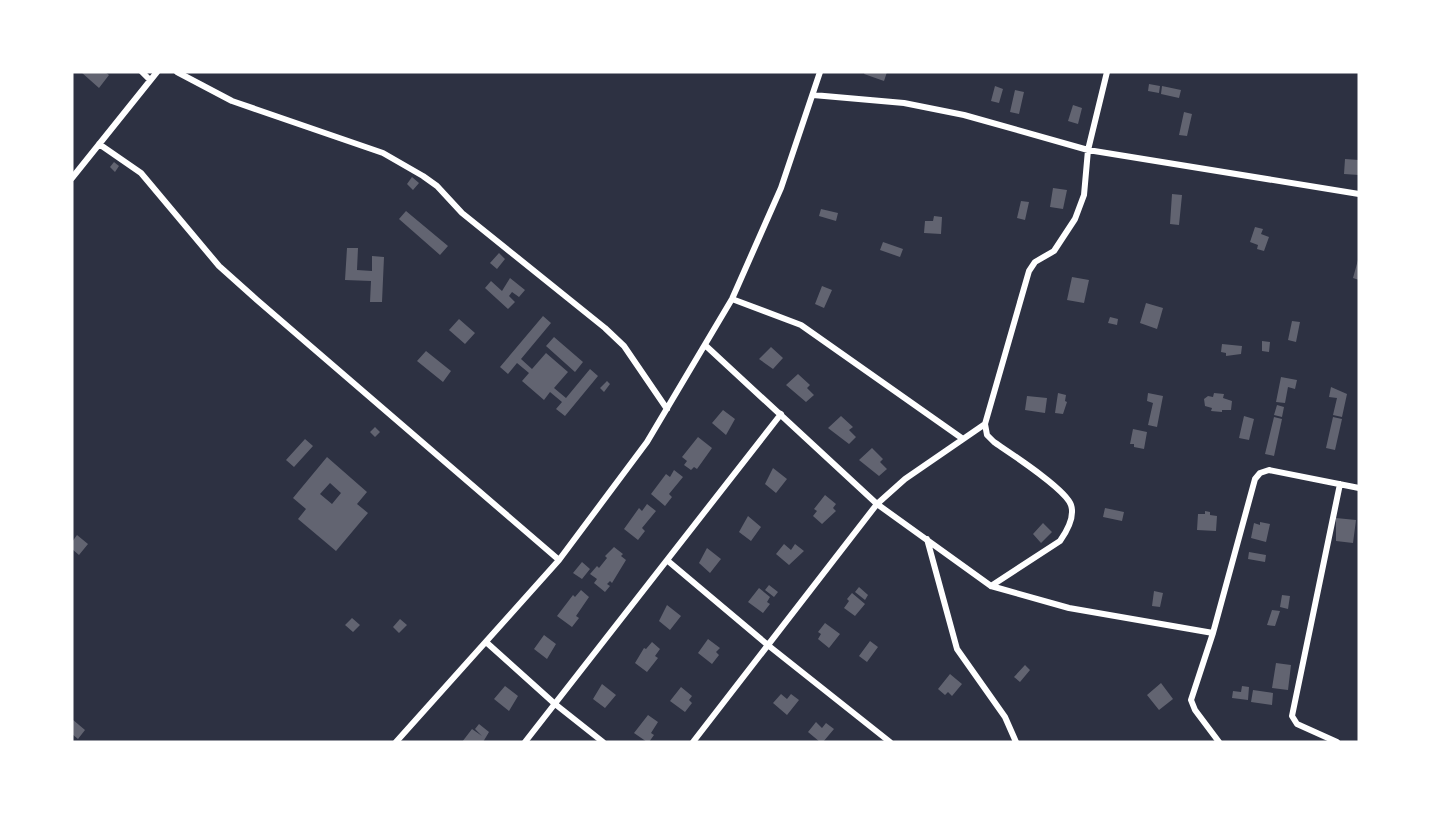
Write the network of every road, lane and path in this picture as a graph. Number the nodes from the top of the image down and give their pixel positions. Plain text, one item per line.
1 (142, 72) edge
2 (157, 72) edge
3 (177, 72) edge
4 (820, 72) edge
5 (1107, 72) edge
6 (150, 80) junction
7 (813, 95) junction
8 (99, 144) junction
9 (1088, 150) junction
10 (72, 178) edge
11 (1359, 194) edge
12 (732, 299) junction
13 (705, 345) junction
14 (667, 409) junction
15 (781, 414) junction
16 (985, 424) junction
17 (963, 439) junction
18 (1340, 484) junction
19 (1359, 488) edge
20 (877, 504) junction
21 (927, 539) junction
22 (559, 560) junction
23 (668, 561) junction
24 (991, 586) junction
25 (1213, 633) junction
26 (486, 642) junction
27 (769, 646) junction
28 (555, 704) junction
29 (396, 742) edge
30 (525, 742) edge
31 (603, 742) edge
32 (693, 742) edge
33 (890, 742) edge
34 (1016, 742) edge
35 (1219, 742) edge
36 (1337, 742) edge

1 - 6 street
2 - 6 street
3 - 14 street
4 - 7 street
5 - 9 street
6 - 8 street
7 - 9 street
7 - 12 street
8 - 10 street
8 - 22 street
9 - 11 street
9 - 16 street
12 - 13 street
12 - 17 street
13 - 14 street
13 - 15 street
14 - 22 street
15 - 20 street
15 - 23 street
16 - 17 street
16 - 24 street
17 - 20 street
18 - 19 street
18 - 25 street
18 - 36 street
20 - 21 street
20 - 27 street
21 - 24 street
21 - 34 street
22 - 26 street
23 - 27 street
23 - 28 street
24 - 25 street
25 - 35 street
26 - 28 street
26 - 29 street
27 - 32 street
27 - 33 street
28 - 30 street
28 - 31 street

